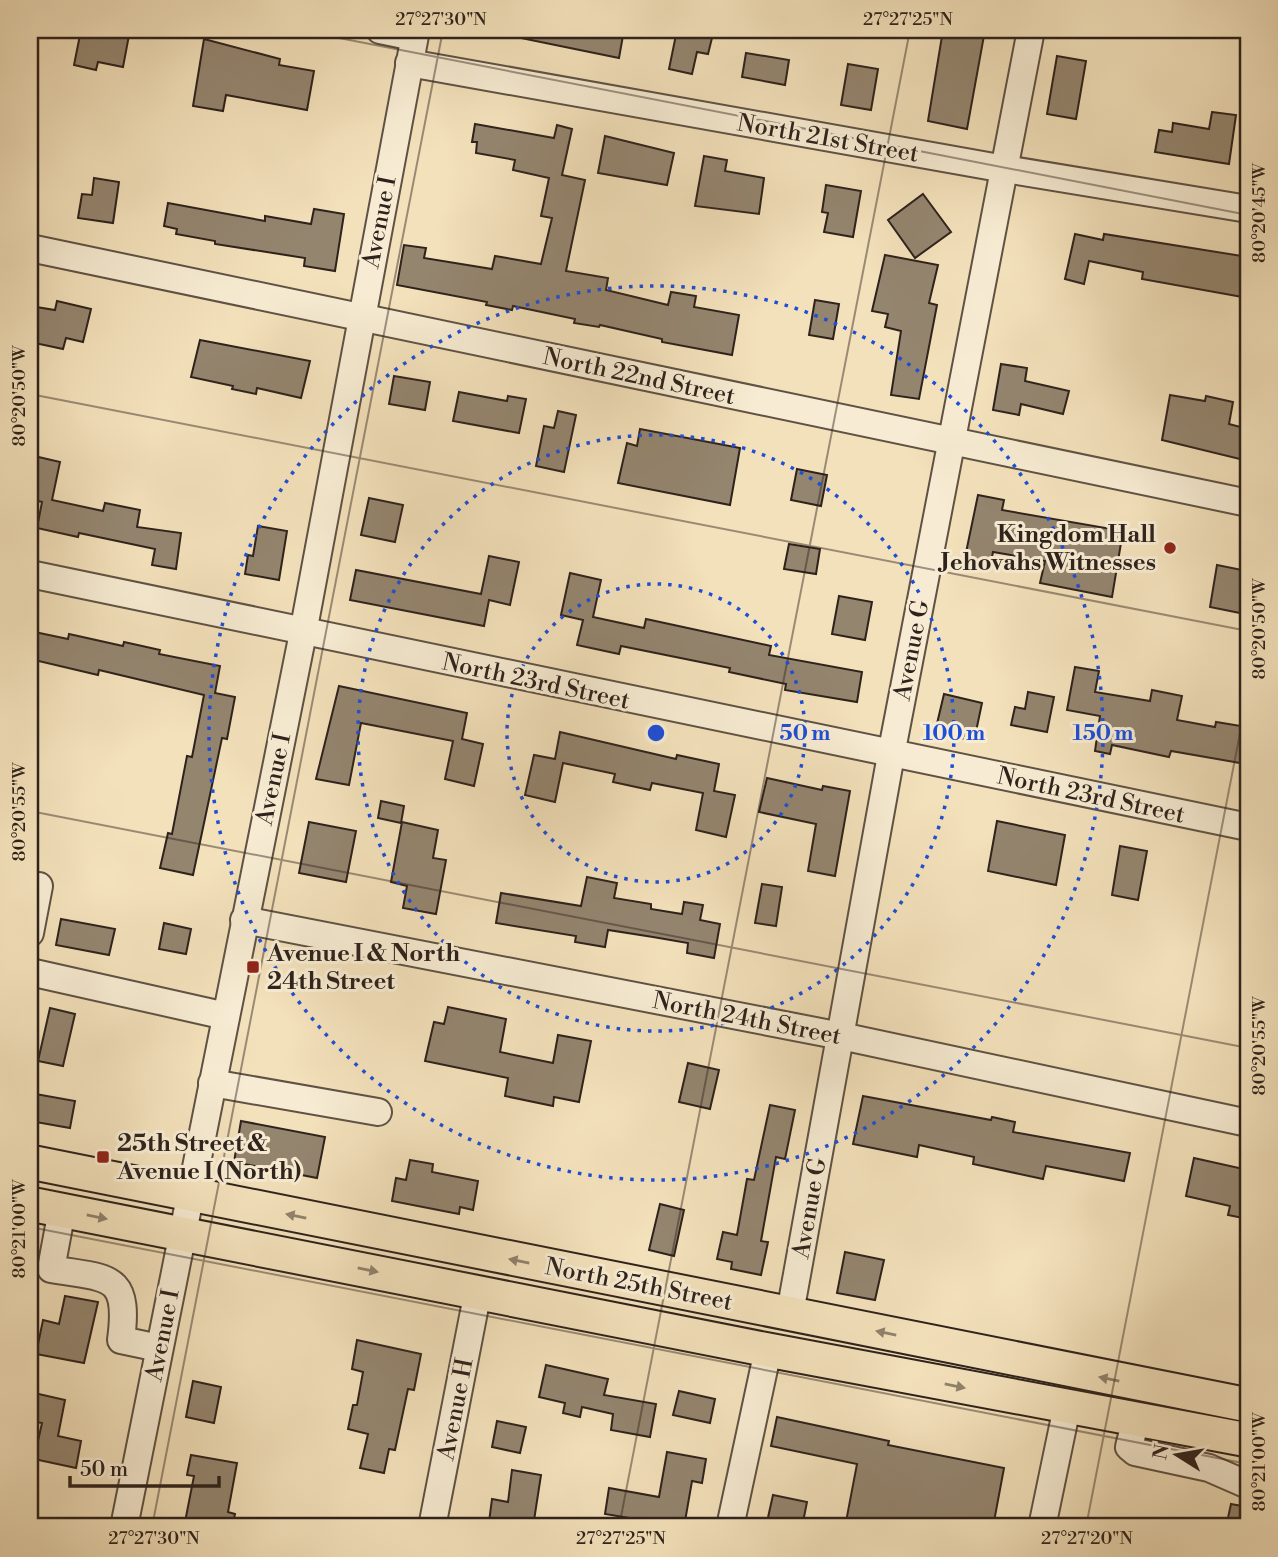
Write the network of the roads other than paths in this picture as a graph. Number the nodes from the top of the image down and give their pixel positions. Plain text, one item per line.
1 (380, 30) edge
2 (1031, 30) edge
3 (415, 34) edge
4 (409, 63) junction
5 (1005, 169) junction
6 (1248, 209) edge
7 (30, 248) edge
8 (360, 318) junction
9 (951, 440) junction
10 (1248, 503) edge
11 (30, 574) edge
12 (303, 633) junction
13 (891, 755) junction
14 (1248, 827) edge
15 (39, 886) dead end
16 (244, 920) junction
17 (30, 933) edge
18 (30, 972) edge
19 (226, 1016) junction
20 (841, 1036) junction
21 (212, 1083) junction
22 (378, 1112) dead end
23 (1248, 1123) edge
24 (30, 1162) edge
25 (190, 1194) junction
26 (30, 1204) edge
27 (62, 1210) junction
28 (182, 1234) junction
29 (478, 1291) junction
30 (538, 1304) junction
31 (790, 1313) junction
32 (159, 1348) junction
33 (768, 1350) junction
34 (1248, 1405) edge
35 (1067, 1407) junction
36 (1136, 1419) junction
37 (1248, 1426) edge
38 (1248, 1440) edge
39 (1248, 1485) edge
40 (124, 1527) edge
41 (432, 1527) edge
42 (730, 1527) edge
43 (1042, 1527) edge

1 - 3 street
2 - 5 street, Avenue G
3 - 4 street, Avenue I
4 - 5 street, North 21st Street
4 - 8 street, Avenue I
5 - 6 street, North 21st Street
5 - 9 street, Avenue G
7 - 8 street, North 22nd Street
8 - 9 street, North 22nd Street
8 - 12 street, Avenue I
9 - 10 street, North 22nd Street
9 - 13 street, Avenue G
11 - 12 street, North 23rd Street
12 - 13 street, North 23rd Street
12 - 16 street, Avenue I
13 - 14 street, North 23rd Street
13 - 20 street, Avenue G
15 - 17 street
16 - 19 street, Avenue I
16 - 20 street, North 24th Street
18 - 19 street
19 - 21 street, Avenue I
20 - 23 street, North 24th Street
20 - 31 street, Avenue G
21 - 22 street
21 - 25 street, Avenue I
24 - 25 main road, North 25th Street
25 - 28 street, Avenue I
31 -> 25 main road, North 25th Street
26 - 27 main road, North 25th Street
27 -> 28 main road, North 25th Street
27 - 32 street
28 -> 29 main road, North 25th Street
28 - 32 street, Avenue I
29 - 30 main road, North 25th Street
29 - 41 street, Avenue H
30 - 31 main road
30 - 33 main road, North 25th Street
34 -> 31 main road, North 25th Street
32 - 40 street, Avenue I
33 -> 35 main road, North 25th Street
33 - 42 street
35 - 36 main road, North 25th Street
35 - 37 main road
35 - 43 street
36 - 38 main road, North 25th Street
36 - 39 street

